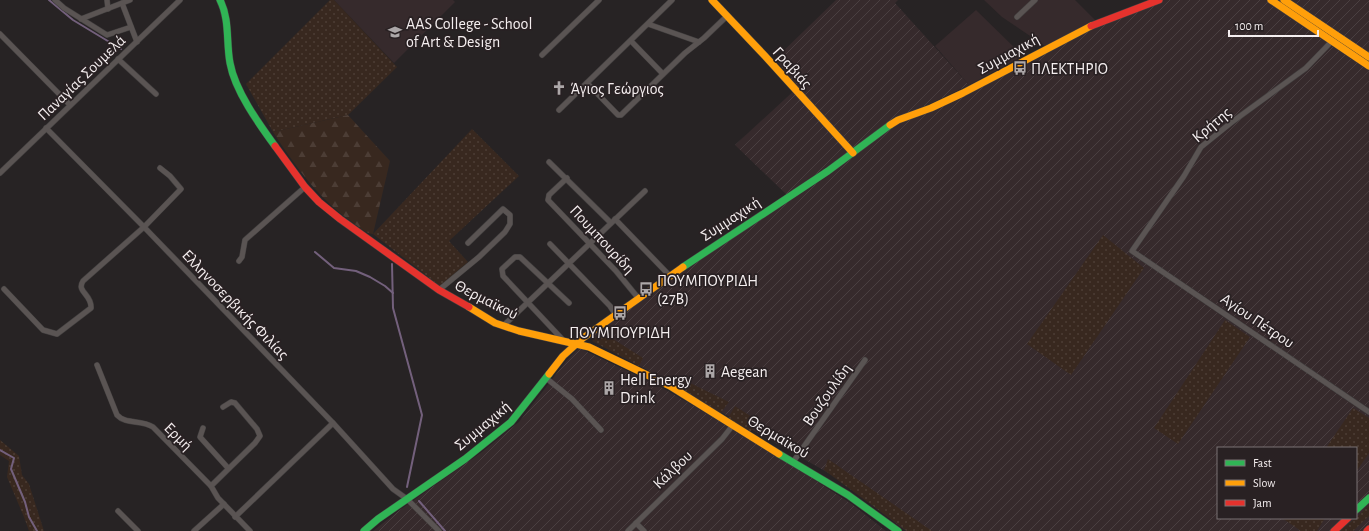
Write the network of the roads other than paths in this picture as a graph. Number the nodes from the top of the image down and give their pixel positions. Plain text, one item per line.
1 (55, 0) edge
2 (107, 0) edge
3 (130, 0) edge
4 (179, 0) edge
5 (220, 0) edge
6 (599, 0) edge
7 (672, 0) edge
8 (712, 0) edge
9 (1035, 0) edge
10 (1159, 0) edge
11 (1271, 0) edge
12 (1284, 0) edge
13 (122, 3) junction
14 (108, 9) junction
15 (727, 16) junction
16 (1017, 17) dead end
17 (81, 19) junction
18 (648, 24) junction
19 (131, 27) junction
20 (0, 34) edge
21 (631, 40) junction
22 (1332, 41) junction
23 (137, 42) junction
24 (699, 42) junction
25 (542, 55) dead end
26 (1369, 57) edge
27 (118, 59) junction
28 (1369, 66) edge
29 (663, 74) junction
30 (587, 83) junction
31 (156, 94) dead end
32 (70, 105) junction
33 (559, 110) dead end
34 (46, 128) junction
35 (853, 153) junction
36 (549, 162) dead end
37 (160, 168) dead end
38 (0, 173) edge
39 (567, 178) junction
40 (305, 187) junction
41 (645, 191) dead end
42 (613, 221) junction
43 (144, 226) junction
44 (468, 243) dead end
45 (590, 243) junction
46 (550, 244) dead end
47 (1132, 250) joint
48 (239, 261) dead end
49 (568, 263) junction
50 (670, 276) junction
51 (548, 283) junction
52 (4, 290) dead end
53 (439, 290) junction
54 (639, 299) junction
55 (527, 303) junction
56 (569, 303) dead end
57 (616, 315) junction
58 (503, 326) junction
59 (563, 340) junction
60 (576, 343) junction
61 (865, 360) dead end
62 (97, 365) dead end
63 (546, 378) junction
64 (223, 407) dead end
65 (1369, 412) edge
66 (333, 423) junction
67 (733, 425) junction
68 (203, 428) dead end
69 (601, 430) dead end
70 (793, 462) junction
71 (228, 468) junction
72 (211, 486) junction
73 (1369, 498) edge
74 (407, 499) junction
75 (224, 504) junction
76 (1357, 509) edge
77 (118, 511) dead end
78 (235, 517) junction
79 (1347, 519) edge
80 (636, 523) junction
81 (138, 531) edge
82 (194, 531) edge
83 (250, 531) edge
84 (364, 531) edge
85 (439, 531) edge
86 (628, 531) edge
87 (644, 531) edge
88 (898, 531) edge
89 (1334, 531) edge

1 - 17 street
2 - 14 street
3 - 13 street
4 - 23 street, Παναγίας Σουμελά
5 - 40 street, Θερμαϊκού
6 - 25 street
7 - 18 street
8 - 15 street, Γραβιάς
9 - 16 street
10 - 35 street, Συμμαχική
11 - 22 street
12 - 26 street
13 - 14 street
13 - 19 street
14 - 17 street
15 - 24 street
15 - 35 street, Γραβιάς
17 - 19 street
18 - 21 street
18 - 24 street
19 - 23 street
20 - 32 street
21 - 29 street
21 - 30 street
22 - 28 street
22 - 47 street, Κρήτης
23 - 27 street, Παναγίας Σουμελά
24 - 29 street
27 - 31 street
27 - 32 street, Παναγίας Σουμελά
29 - 30 street
30 - 33 street
32 - 34 street, Παναγίας Σουμελά
34 - 38 street, Παναγίας Σουμελά
34 - 43 street, Ελληνοσερβικής Φιλίας
35 - 50 street, Συμμαχική
36 - 39 street
37 - 43 street
39 - 42 street
39 - 45 street, Πουμπουρίδη
40 - 48 street
40 - 53 street, Θερμαϊκού
41 - 42 street
42 - 45 street
42 - 50 street
43 - 52 street
43 - 66 street, Ελληνοσερβικής Φιλίας
44 - 53 street
45 - 49 street
45 - 54 street, Πουμπουρίδη
46 - 49 street
47 - 65 street, Αγίου Πέτρου
49 - 51 street
49 - 57 street
50 - 54 street, Συμμαχική
51 - 55 street
51 - 55 street
51 - 56 street
53 - 58 street, Θερμαϊκού
54 - 57 street, Συμμαχική
55 - 58 street
55 - 59 street
57 - 60 street, Συμμαχική
58 - 59 street, Θερμαϊκού
59 - 60 street, Θερμαϊκού
60 - 63 street, Συμμαχική
60 - 67 street, Θερμαϊκού
61 - 70 street, Βουζουλίδη
62 - 72 street, Ερμή
63 - 69 street
63 - 74 street, Συμμαχική
64 - 71 street
66 - 74 street, Ελληνοσερβικής Φιλίας
66 - 78 street
67 - 70 street, Θερμαϊκού
67 - 80 street, Κάλβου
68 - 71 street
70 - 88 street, Θερμαϊκού
71 - 72 street
72 - 75 street, Ερμή
73 - 76 street
74 - 84 street, Συμμαχική
74 - 85 street, Ελληνοσερβικής Φιλίας
75 - 78 street, Ερμή
75 - 82 street
77 - 81 street
78 - 83 street, Ερμή
79 - 89 street
80 - 86 street, Κάλβου
80 - 87 street

